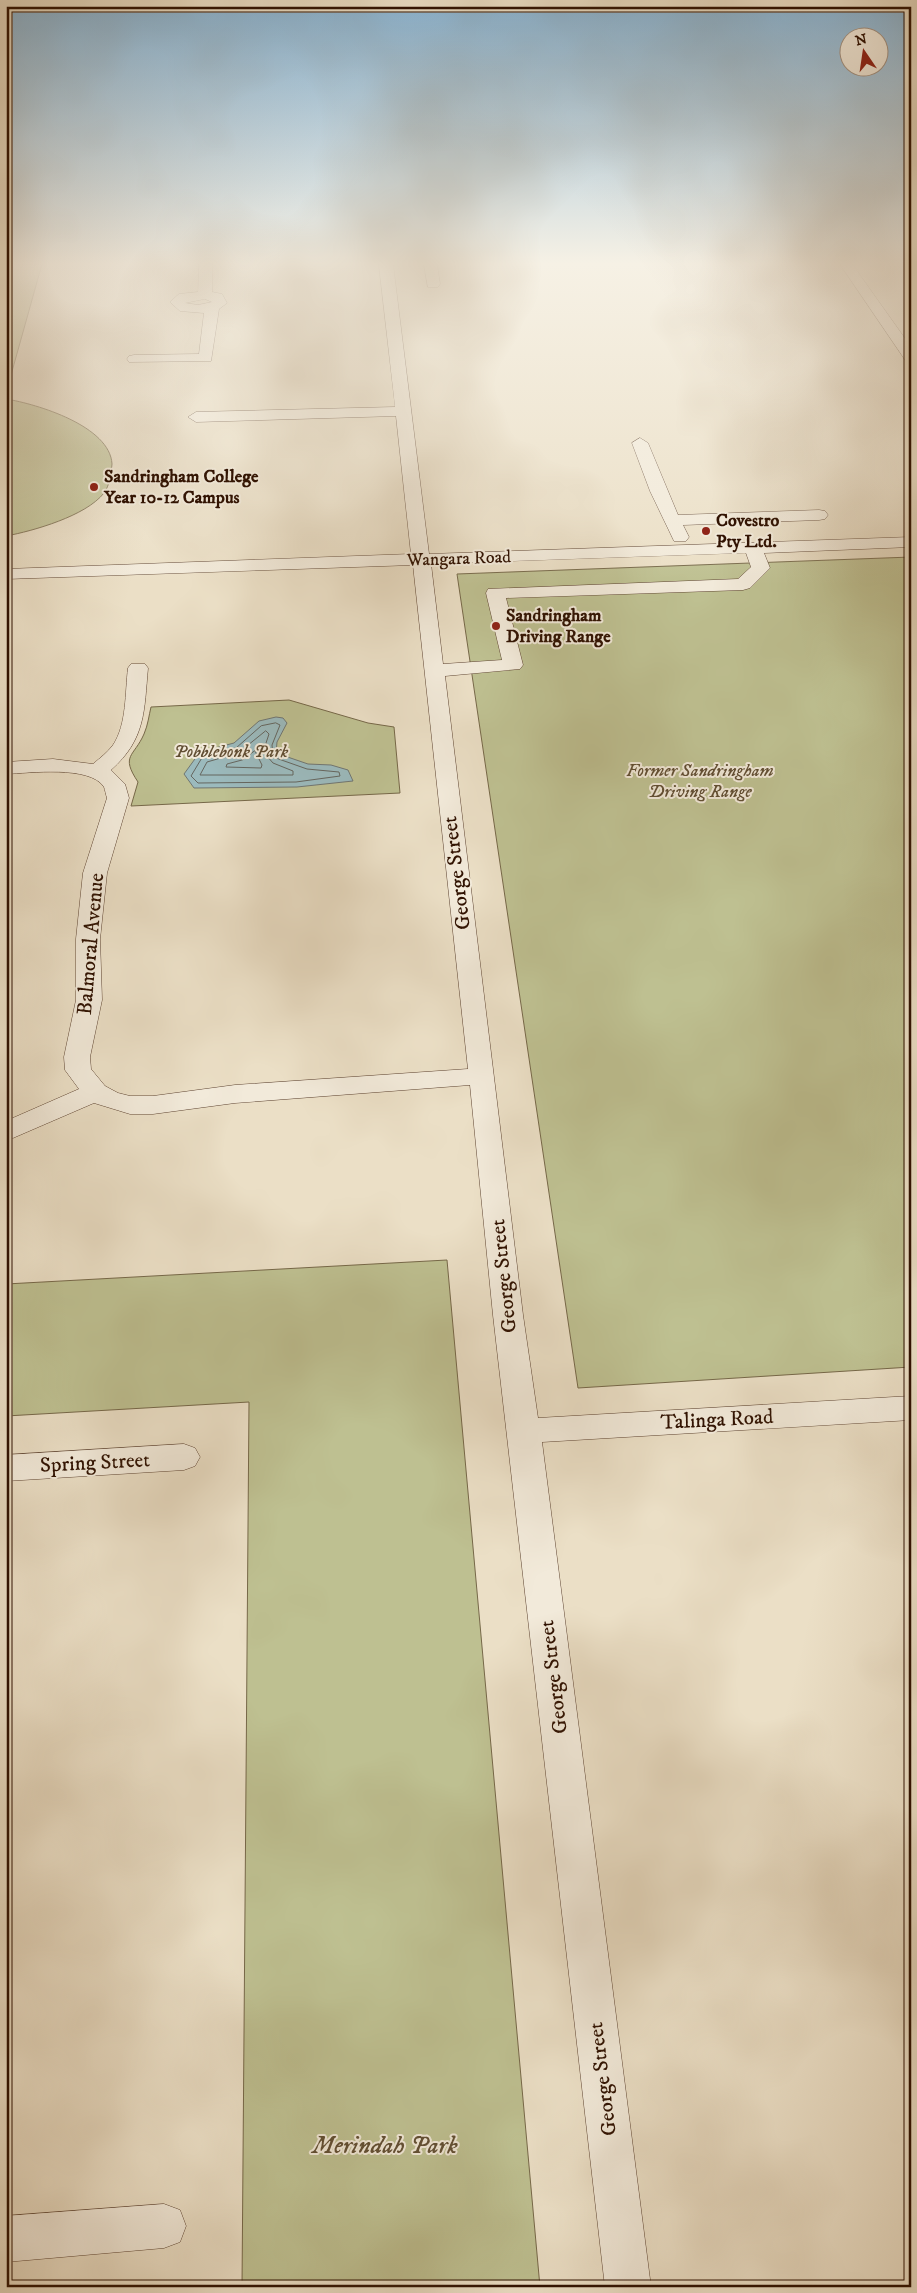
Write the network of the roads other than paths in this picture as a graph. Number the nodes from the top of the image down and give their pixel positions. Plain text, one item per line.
1 (398, 371) edge
2 (402, 411) junction
3 (196, 417) dead end
4 (640, 443) dead end
5 (819, 515) dead end
6 (674, 520) junction
7 (911, 542) edge
8 (753, 548) junction
9 (685, 551) junction
10 (421, 561) junction
11 (6, 574) edge
12 (138, 668) dead end
13 (432, 671) junction
14 (6, 768) edge
15 (98, 771) junction
16 (482, 1076) junction
17 (96, 1092) junction
18 (6, 1132) edge
19 (911, 1408) edge
20 (524, 1431) junction
21 (184, 1457) dead end
22 (6, 1468) edge
23 (164, 2226) dead end
24 (6, 2239) edge
25 (628, 2287) edge

1 - 2 street, George Street
2 - 3 street
2 - 10 street, George Street
4 - 6 street
5 - 6 street
6 - 9 street
7 - 8 street, Wangara Road
8 - 9 street, Wangara Road
8 - 13 street
9 - 10 street, Wangara Road
10 - 11 street, Wangara Road
10 - 13 street, George Street
12 - 15 street
13 - 16 street, George Street
14 - 15 street
15 - 17 street, Balmoral Avenue
16 - 17 street, Balmoral Avenue
16 - 20 street, George Street
17 - 18 street
19 - 20 street, Talinga Road
20 - 25 street, George Street
21 - 22 street, Spring Street
23 - 24 street

